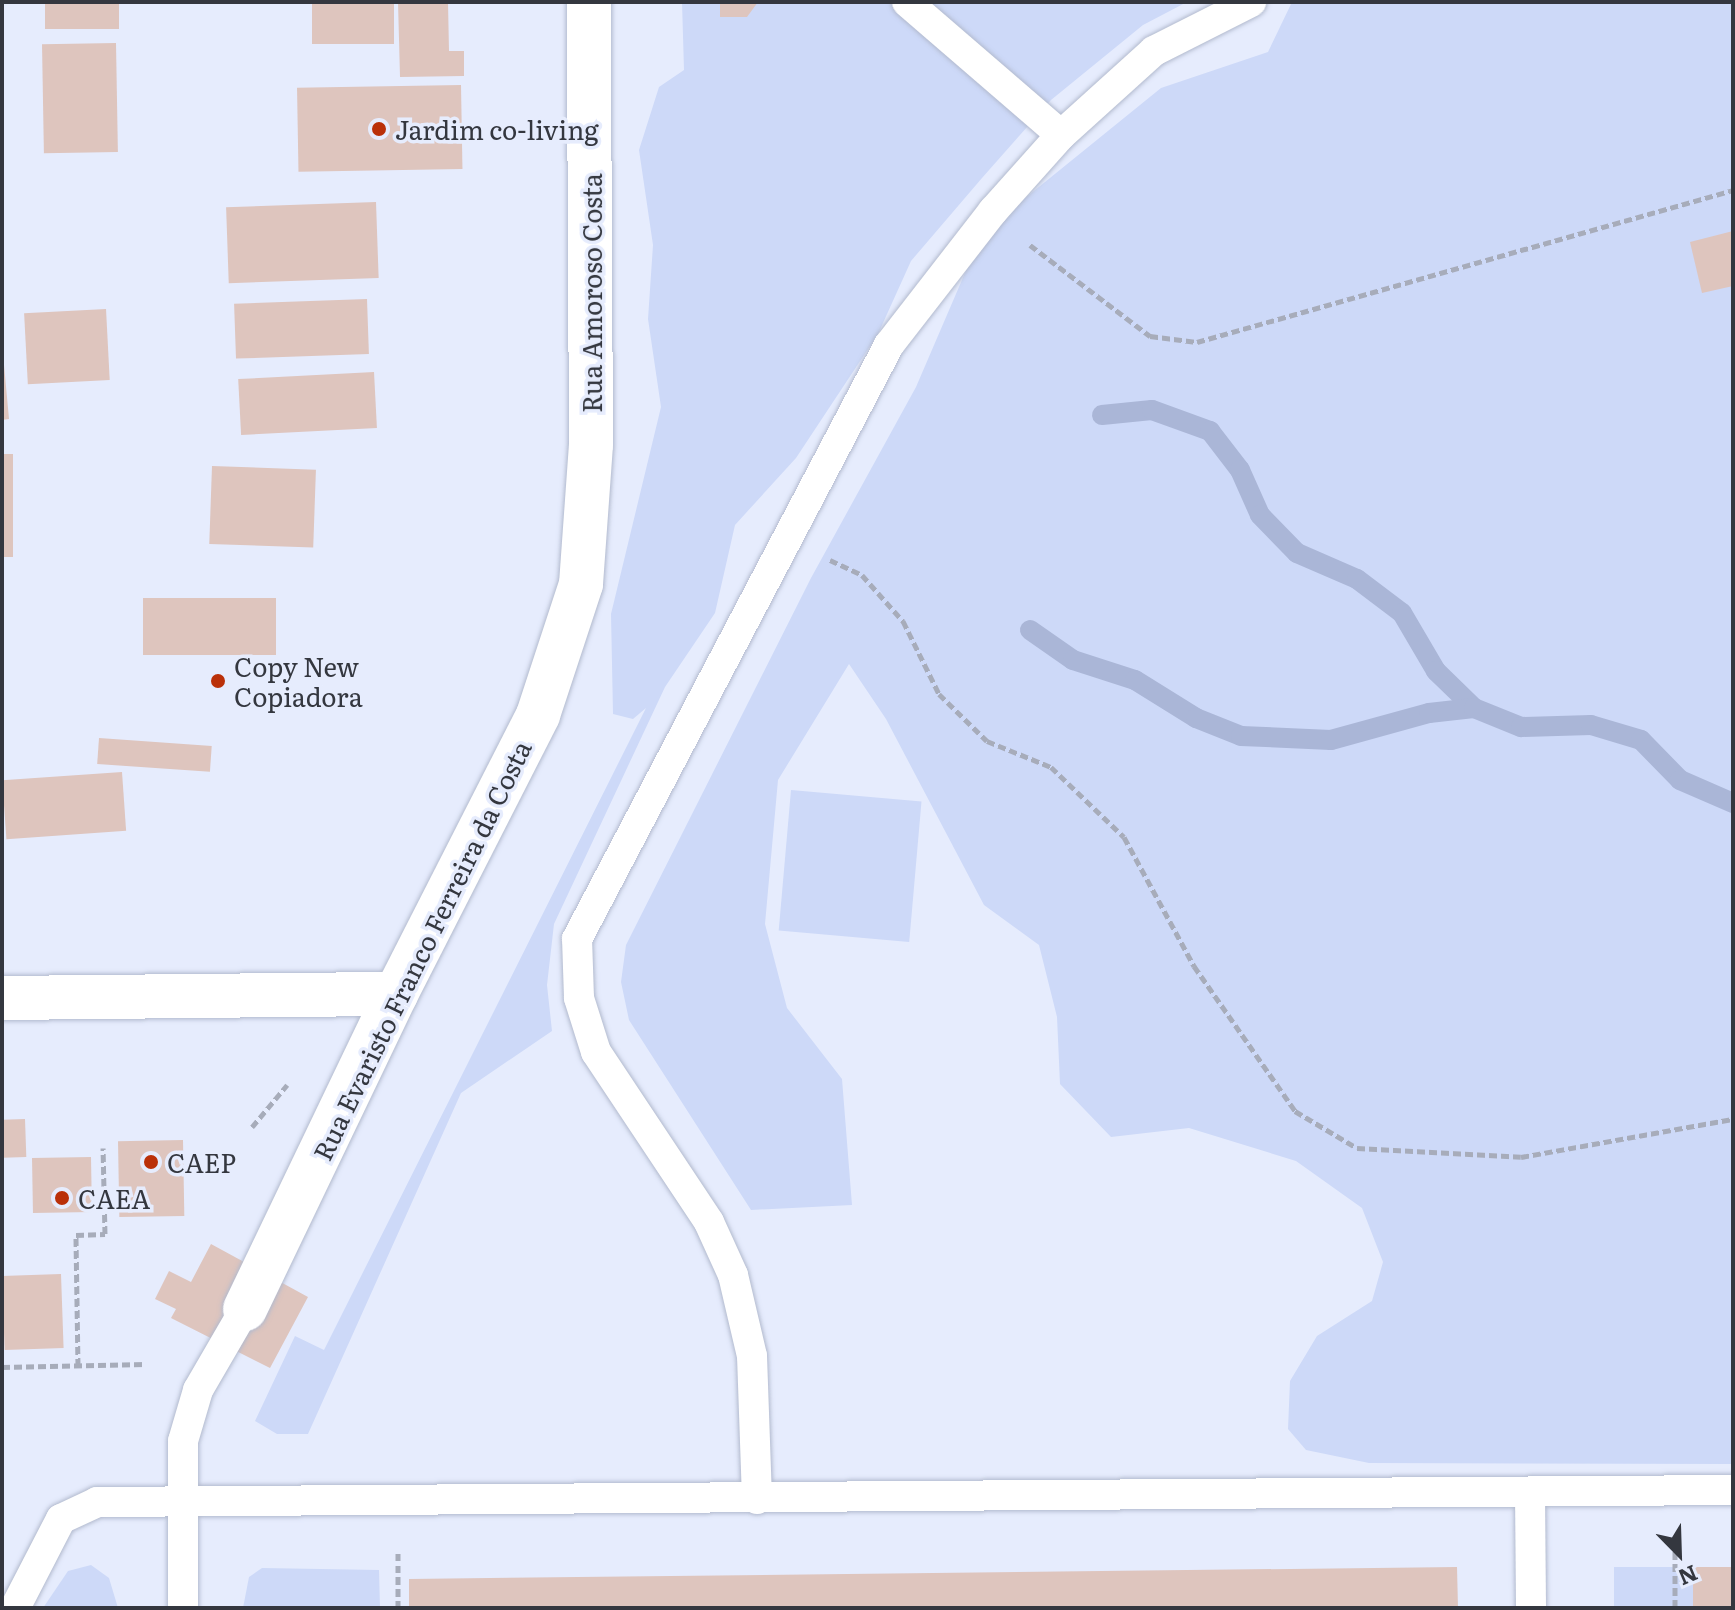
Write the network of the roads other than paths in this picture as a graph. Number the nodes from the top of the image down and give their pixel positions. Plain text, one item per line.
1 (589, 2) edge
2 (907, 2) edge
3 (1251, 2) edge
4 (1061, 135) junction
5 (581, 584) joint
6 (396, 994) junction
7 (2, 998) edge
8 (245, 1309) joint
9 (1733, 1490) edge
10 (1530, 1492) junction
11 (757, 1499) junction
12 (183, 1500) junction
13 (15, 1608) edge
14 (183, 1608) edge
15 (1531, 1608) edge

1 - 5 street, Rua Amoroso Costa
2 - 4 lane
3 - 4 lane
4 - 11 lane
5 - 6 street, Rua Evaristo Franco Ferreira da Costa
6 - 7 street
6 - 8 street, Rua Evaristo Franco Ferreira da Costa
8 - 12 lane
9 - 10 lane
10 - 11 lane
10 - 15 lane
11 - 12 lane
12 - 13 lane
12 - 14 lane

